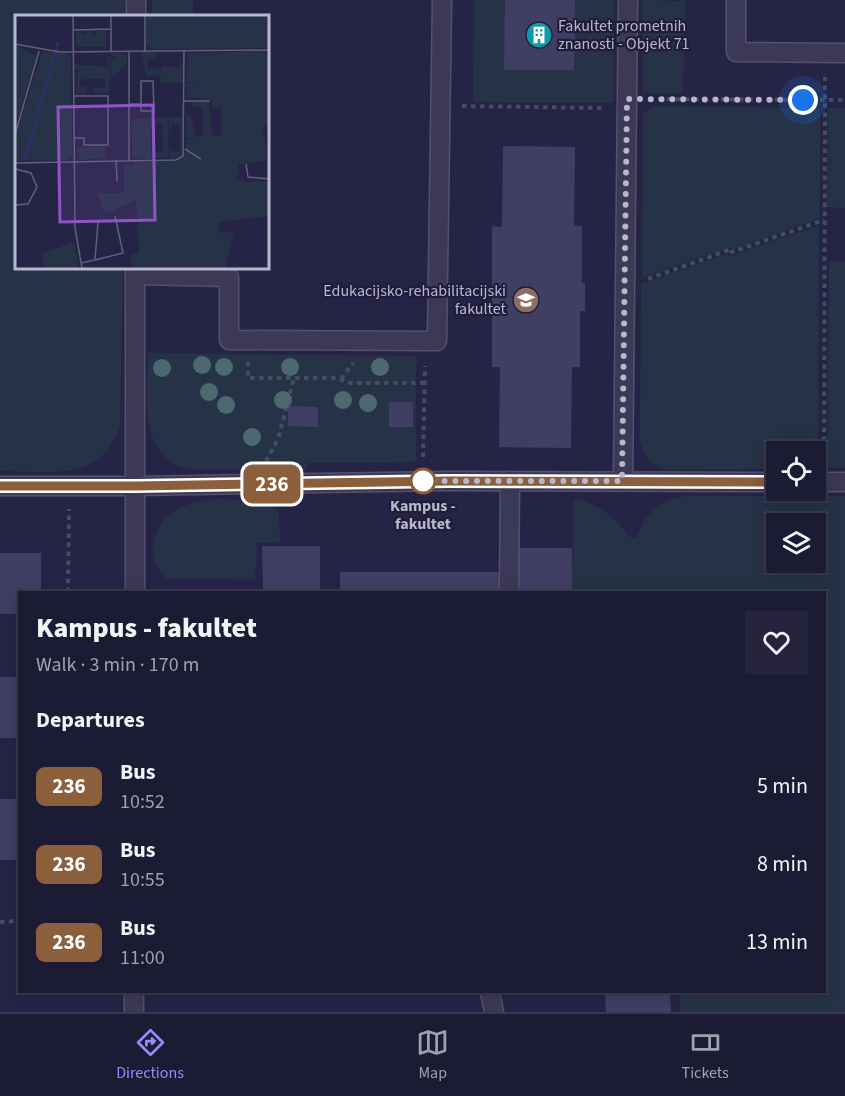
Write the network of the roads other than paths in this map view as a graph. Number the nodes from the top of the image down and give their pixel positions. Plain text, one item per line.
1 (442, 0) edge
2 (628, 0) edge
3 (736, 0) edge
4 (845, 52) edge
5 (135, 271) edge
6 (510, 481) junction
7 (622, 481) junction
8 (766, 482) edge
9 (826, 482) edge
10 (845, 483) edge
11 (0, 486) edge
12 (136, 486) junction
13 (135, 591) edge
14 (508, 591) edge
15 (134, 993) edge
16 (490, 993) edge
17 (134, 1012) edge
18 (494, 1012) edge

1 - 5 street
2 - 7 street
3 - 4 street
5 - 12 street
6 - 7 street
6 - 12 street
6 - 14 street
7 - 8 street
9 - 10 street
11 - 12 street
12 - 13 street
15 - 17 street
16 - 18 street

